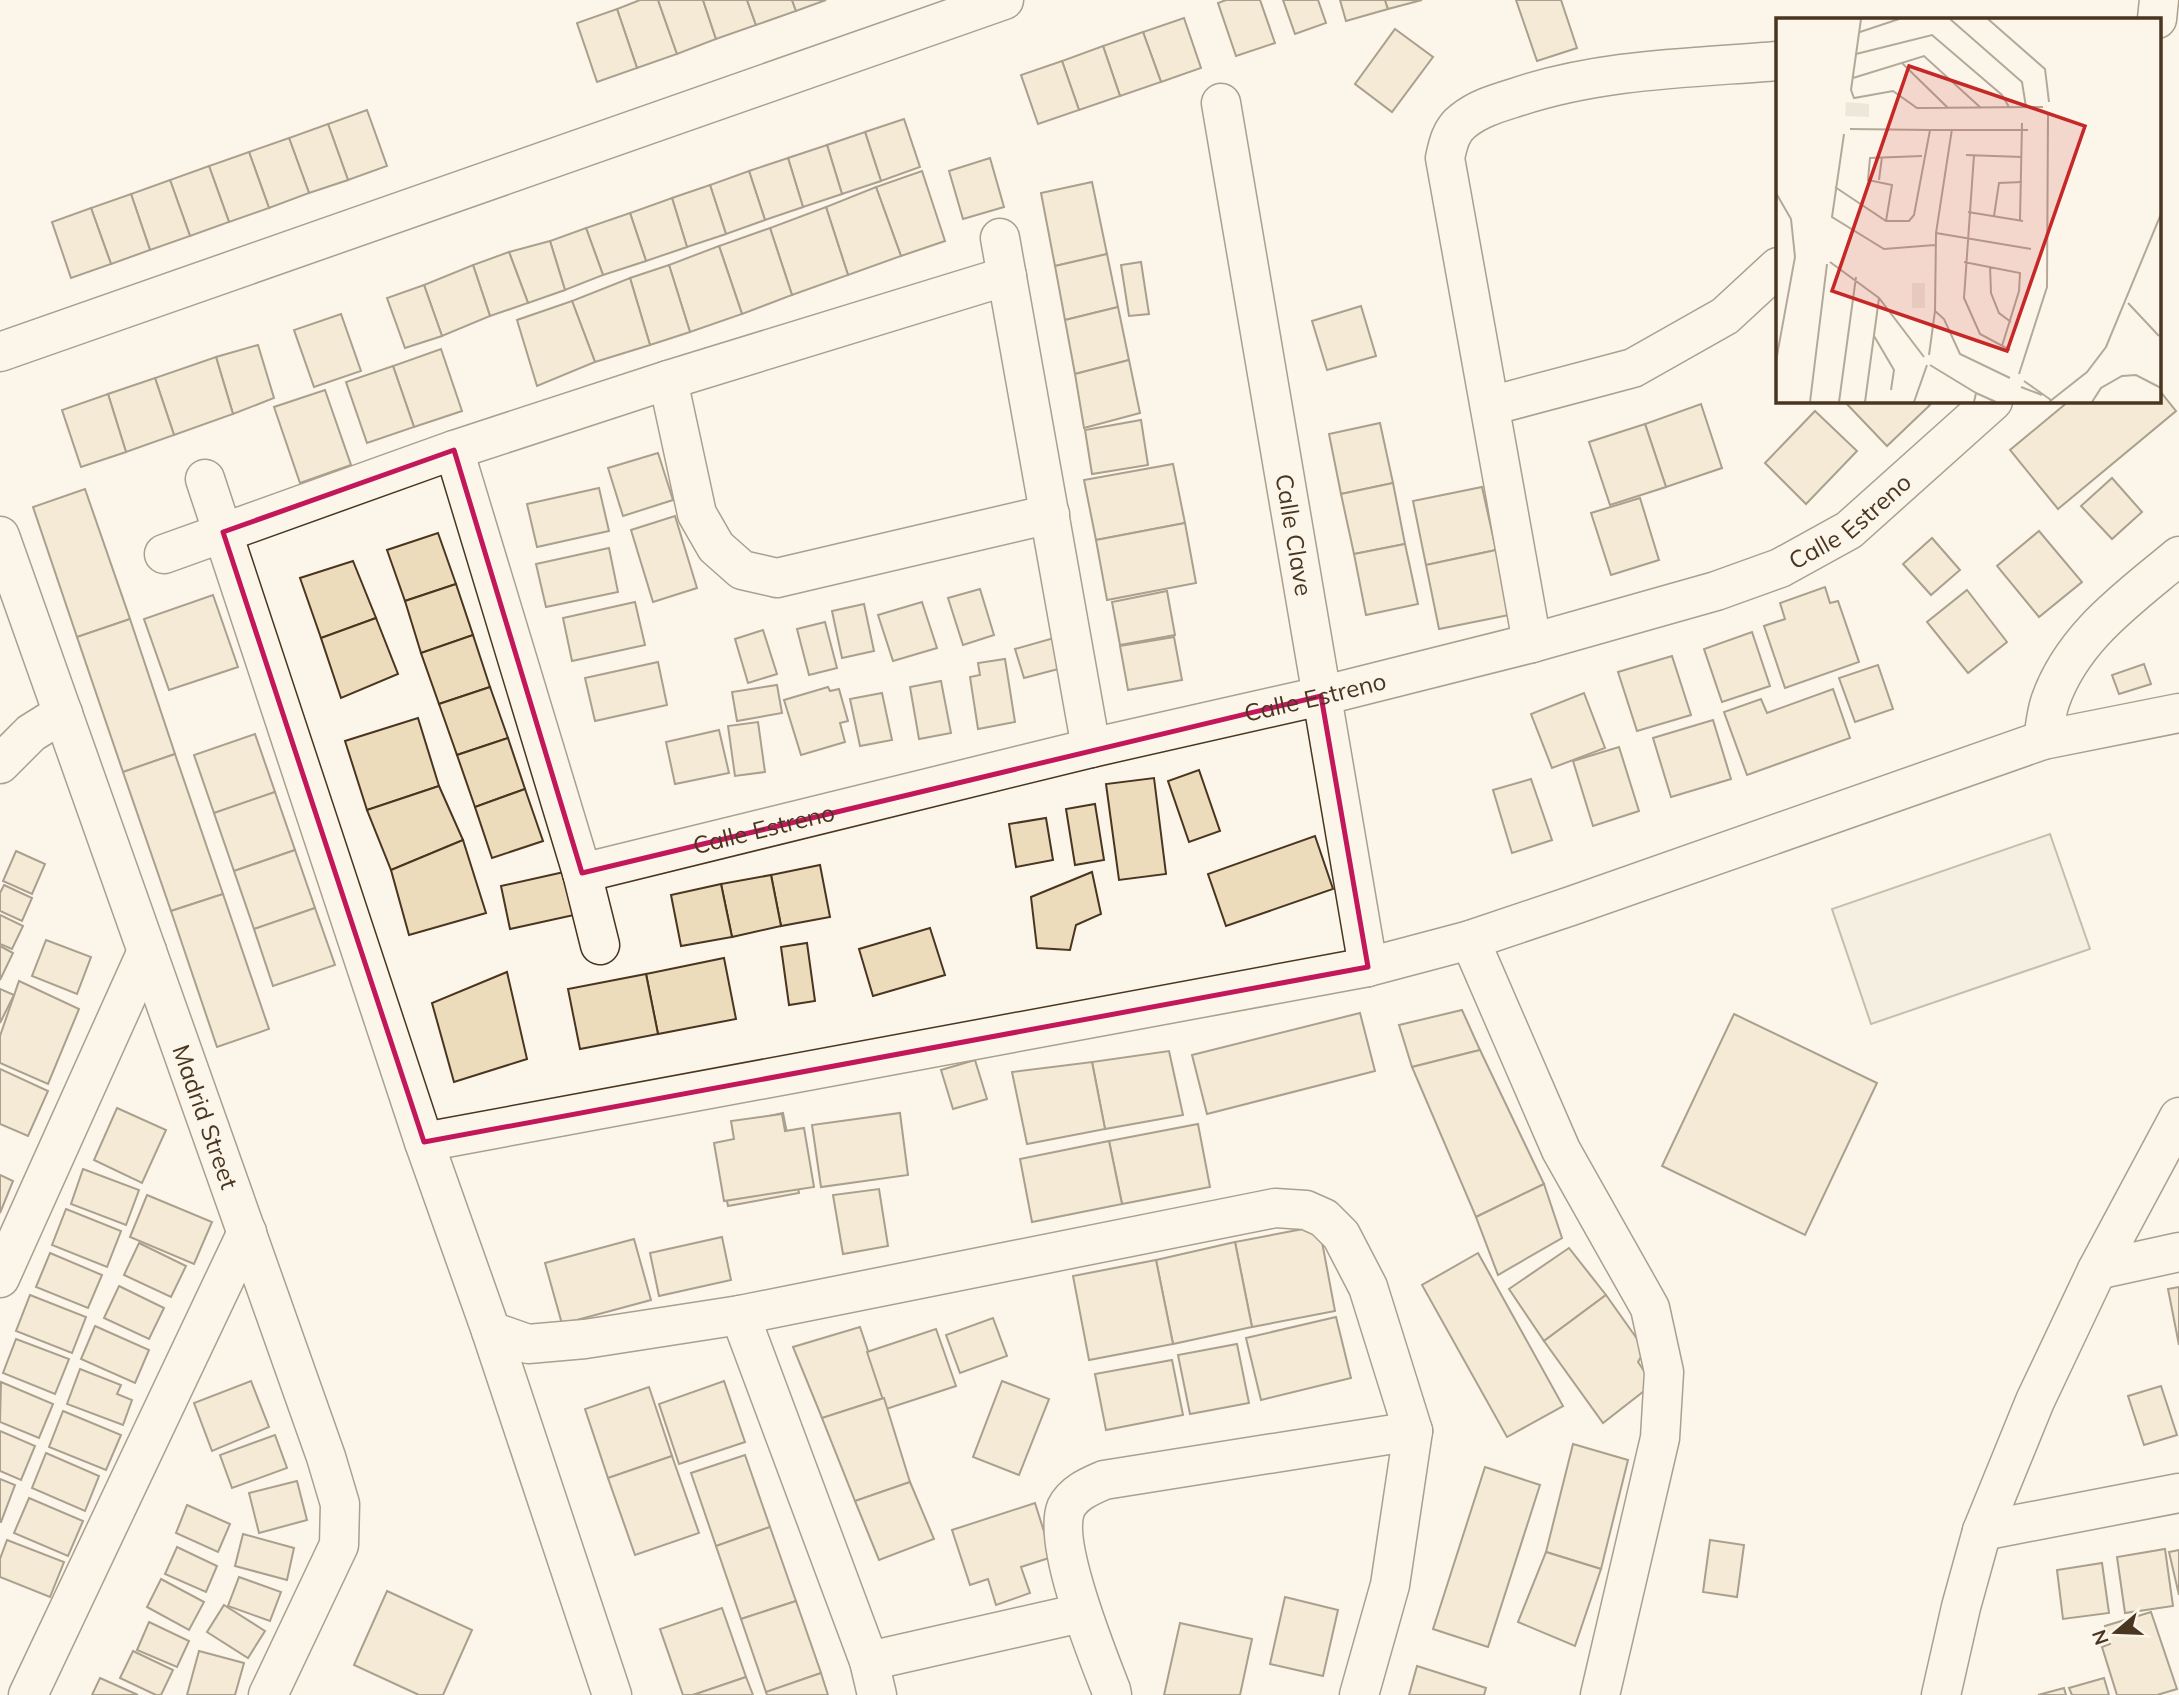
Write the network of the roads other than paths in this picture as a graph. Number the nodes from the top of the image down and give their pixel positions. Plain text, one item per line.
1 (1004, 0) edge
2 (2159, 0) edge
3 (2157, 18) edge
4 (1776, 61) edge
5 (1221, 103) dead end
6 (1000, 238) dead end
7 (1776, 269) edge
8 (1007, 275) junction
9 (0, 352) edge
10 (668, 380) junction
11 (1992, 402) edge
12 (1490, 406) junction
13 (454, 450) junction
14 (205, 479) dead end
15 (1050, 514) junction
16 (223, 532) junction
17 (164, 554) dead end
18 (2179, 556) edge
19 (4, 558) edge
20 (1532, 643) junction
21 (1321, 696) junction
22 (63, 713) junction
23 (2179, 713) edge
24 (2043, 740) junction
25 (1091, 748) junction
26 (0, 764) edge
27 (582, 873) junction
28 (1470, 940) junction
29 (600, 945) dead end
30 (147, 951) junction
31 (1368, 967) junction
32 (2179, 1117) edge
33 (424, 1142) junction
34 (247, 1232) junction
35 (2179, 1252) edge
36 (2097, 1270) junction
37 (0, 1278) edge
38 (740, 1315) junction
39 (491, 1331) junction
40 (1413, 1431) junction
41 (2179, 1493) edge
42 (1982, 1531) junction
43 (1081, 1613) junction
44 (873, 1678) edge
45 (29, 1695) edge
46 (268, 1695) edge
47 (612, 1695) edge
48 (1112, 1695) edge
49 (1359, 1695) edge
50 (1600, 1695) edge
51 (1941, 1695) edge

1 - 9 street
2 - 3 street
4 - 12 street
5 - 21 street, Calle Clave
6 - 8 street
7 - 12 street
8 - 10 street
8 - 15 street
10 - 13 street
10 - 15 street
11 - 20 street, Calle Estreno
12 - 20 street
13 - 16 street
13 - 27 street
14 - 16 street
15 - 25 street
16 - 17 street
16 - 33 street
18 - 24 street
19 - 22 street, Madrid Street
20 - 21 street, Calle Estreno
21 - 25 street, Calle Estreno
21 - 31 street, Calle Clave
22 - 26 street
22 - 30 street, Madrid Street
23 - 24 street
24 - 28 street
25 - 27 street, Calle Estreno
27 - 29 street
28 - 31 street
28 - 50 street
30 - 34 street, Madrid Street
30 - 37 street
31 - 33 street
32 - 36 street
33 - 39 street
34 - 45 street
34 - 46 street, Madrid Street
35 - 36 street
36 - 42 street
38 - 39 street
38 - 40 street
38 - 44 street
39 - 47 street
40 - 43 street
40 - 49 street
41 - 42 street
42 - 51 street
43 - 44 street
43 - 48 street

